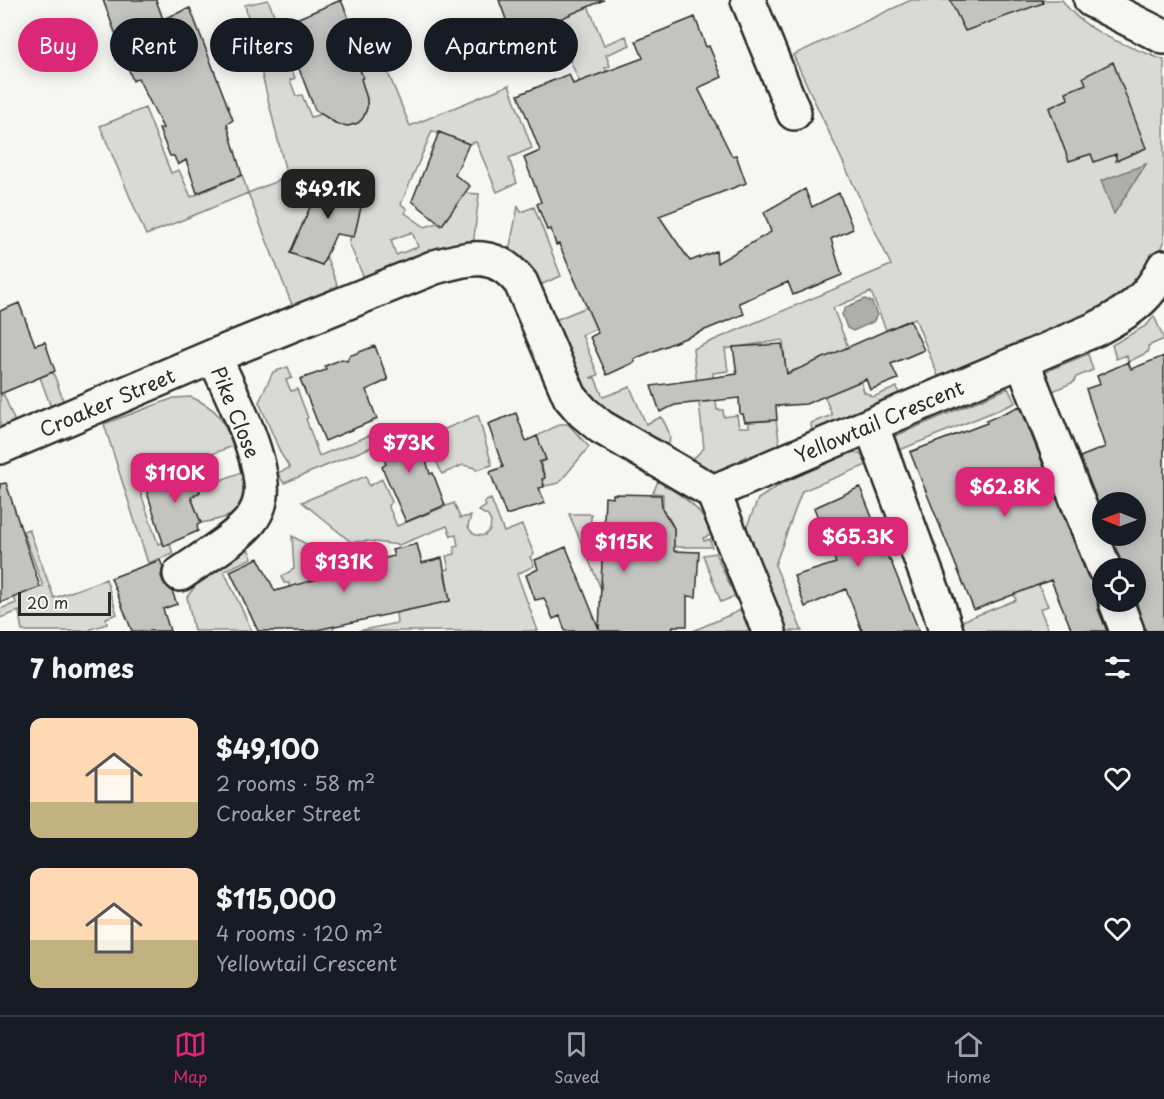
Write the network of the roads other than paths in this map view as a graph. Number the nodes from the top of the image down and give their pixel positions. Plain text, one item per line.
1 (748, 0) edge
2 (1091, 0) edge
3 (1164, 37) edge
4 (794, 113) dead end
5 (1164, 267) edge
6 (214, 356) junction
7 (1022, 361) junction
8 (871, 425) junction
9 (0, 447) edge
10 (713, 492) junction
11 (1100, 558) edge
12 (180, 574) dead end
13 (1120, 612) edge
14 (770, 631) edge
15 (946, 631) edge
16 (1127, 631) edge

1 - 4 street
2 - 3 street
5 - 7 street, Yellowtail Crescent
6 - 9 street, Croaker Street
6 - 10 street, Croaker Street
6 - 12 street, Pike Close
7 - 8 street, Yellowtail Crescent
7 - 11 street
8 - 10 street, Yellowtail Crescent
8 - 15 street
10 - 14 street
13 - 16 street

